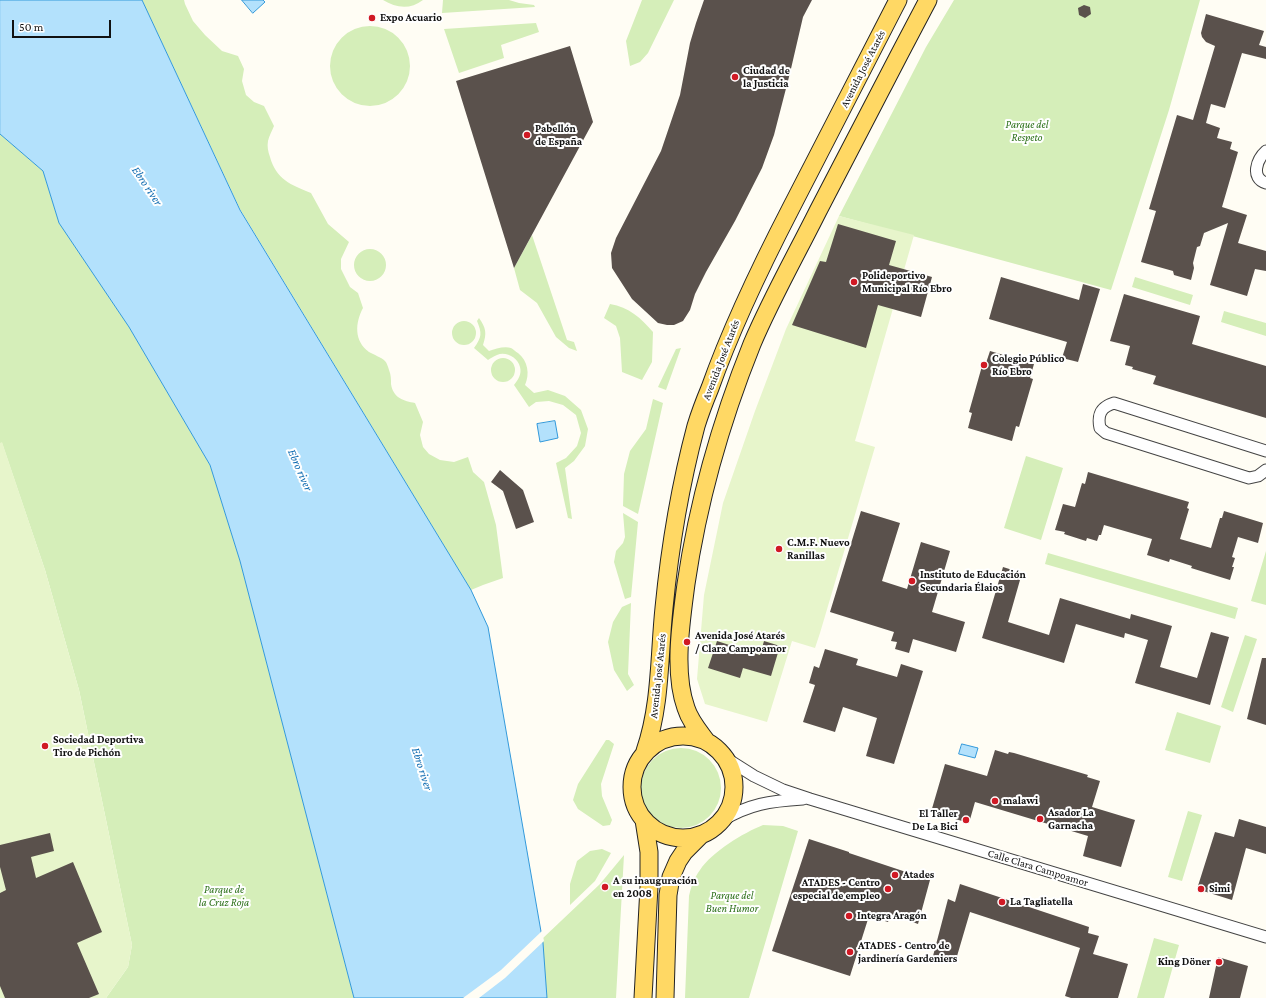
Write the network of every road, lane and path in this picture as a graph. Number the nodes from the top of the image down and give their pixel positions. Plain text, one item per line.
1 (898, 0) edge
2 (928, 0) edge
3 (1266, 151) edge
4 (1266, 183) edge
5 (1262, 450) edge
6 (1266, 458) edge
7 (1265, 469) edge
8 (707, 742) junction
9 (645, 751) junction
10 (724, 757) junction
11 (810, 799) junction
12 (644, 820) junction
13 (721, 821) junction
14 (701, 835) junction
15 (1266, 937) edge
16 (643, 998) edge
17 (665, 998) edge

1 - 9 main road, Avenida José Atarés
2 - 8 main road, Avenida José Atarés
3 - 4 street
5 - 6 street
5 - 7 street
8 - 9 main road
8 - 10 main road
9 - 12 main road
10 - 11 street, Calle Clara Campoamor
10 - 13 main road
11 - 13 street, Calle Clara Campoamor
11 - 15 street, Calle Clara Campoamor
12 - 14 main road
12 - 16 main road
13 - 14 main road
14 - 17 main road

